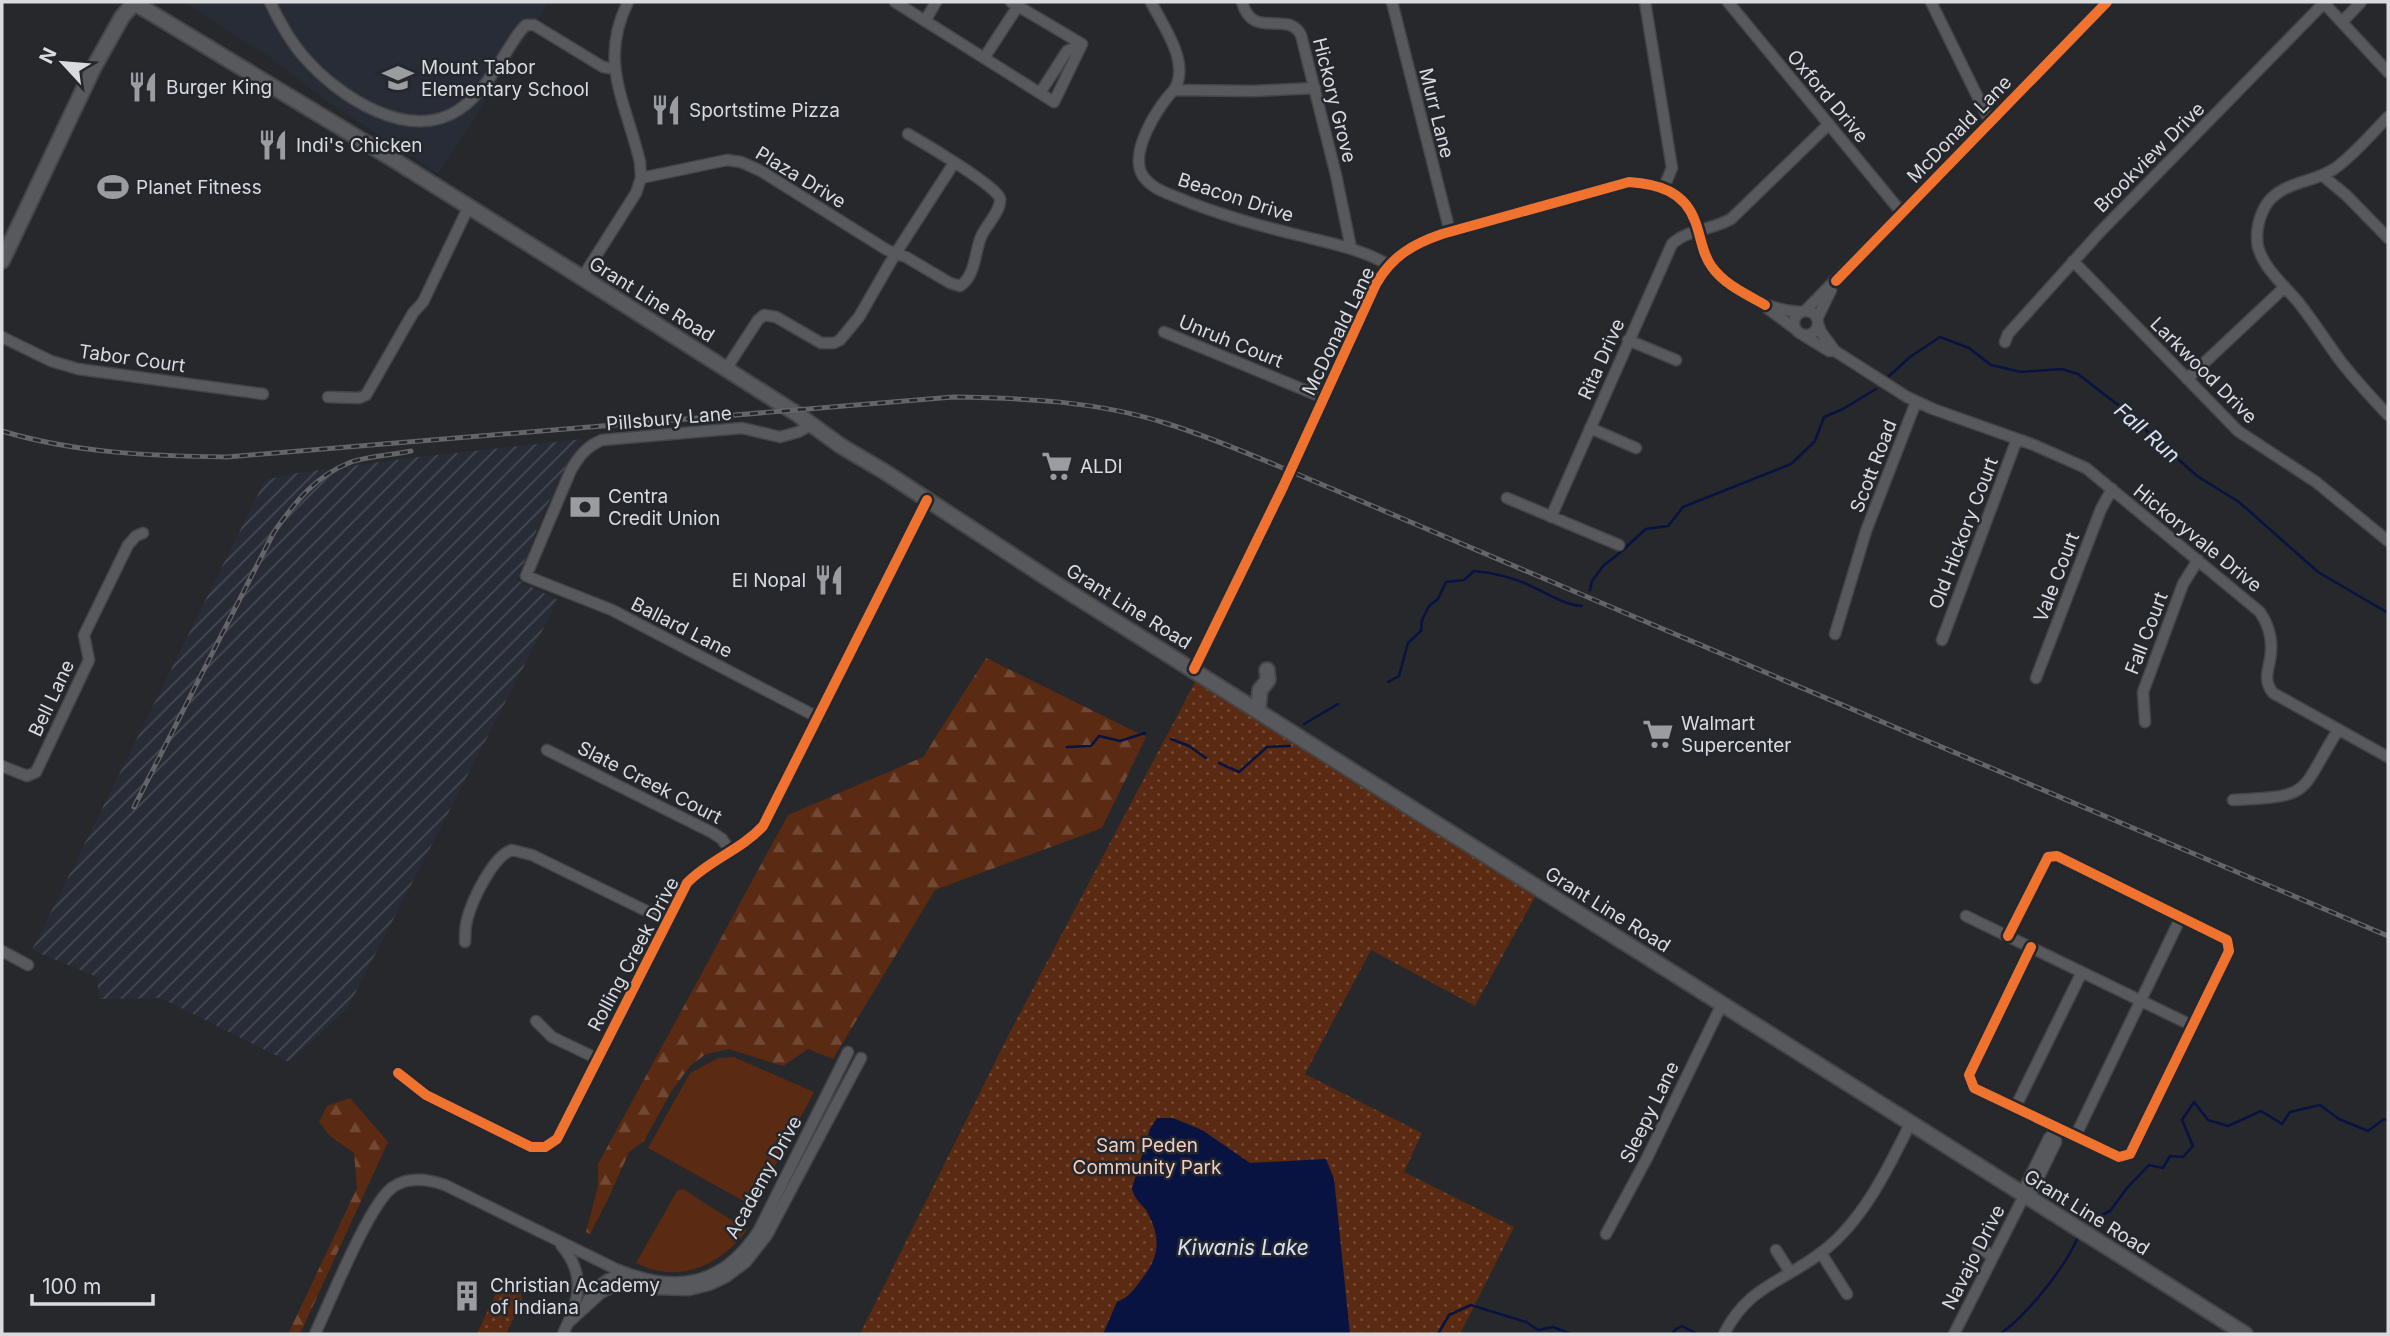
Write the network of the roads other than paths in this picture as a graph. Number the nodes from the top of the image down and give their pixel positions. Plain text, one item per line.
1 (134, 2) edge
2 (270, 2) edge
3 (628, 2) edge
4 (895, 2) edge
5 (936, 2) edge
6 (1151, 2) edge
7 (1242, 2) edge
8 (1392, 2) edge
9 (1645, 2) edge
10 (1728, 2) edge
11 (1931, 2) edge
12 (2107, 2) edge
13 (2324, 2) edge
14 (2361, 2) edge
15 (1014, 4) edge
16 (925, 20) junction
17 (2342, 22) junction
18 (1082, 44) junction
19 (985, 58) junction
20 (615, 68) junction
21 (2388, 72) edge
22 (1315, 88) junction
23 (1174, 90) junction
24 (1040, 93) junction
25 (2388, 117) edge
26 (1990, 122) junction
27 (1829, 124) junction
28 (908, 134) dead end
29 (954, 163) junction
30 (2322, 175) junction
31 (641, 178) junction
32 (1664, 187) junction
33 (469, 206) junction
34 (1902, 213) junction
35 (1450, 232) junction
36 (1698, 232) junction
37 (2388, 238) edge
38 (1351, 248) junction
39 (896, 254) junction
40 (2, 261) edge
41 (2073, 261) junction
42 (1389, 265) junction
43 (582, 278) junction
44 (1836, 281) junction
45 (2285, 287) junction
46 (1765, 305) junction
47 (1803, 311) junction
48 (1818, 322) junction
49 (1794, 328) junction
50 (1164, 332) dead end
51 (1803, 335) junction
52 (2, 337) edge
53 (1628, 340) junction
54 (2005, 342) dead end
55 (1835, 351) junction
56 (1676, 360) dead end
57 (726, 369) junction
58 (2187, 379) junction
59 (263, 394) dead end
60 (328, 397) dead end
61 (1324, 398) junction
62 (1916, 402) junction
63 (2388, 415) edge
64 (811, 425) junction
65 (1590, 428) junction
66 (2017, 439) junction
67 (1636, 449) dead end
68 (2112, 489) junction
69 (1507, 498) dead end
70 (928, 500) junction
71 (1551, 517) junction
72 (144, 533) dead end
73 (2388, 541) edge
74 (1619, 545) dead end
75 (2198, 560) junction
76 (526, 576) joint
77 (1835, 635) dead end
78 (1942, 640) dead end
79 (1194, 669) junction
80 (1267, 670) dead end
81 (2036, 678) dead end
82 (1258, 711) junction
83 (819, 718) junction
84 (2145, 722) dead end
85 (2338, 730) junction
86 (547, 750) dead end
87 (2388, 757) edge
88 (2, 766) edge
89 (2233, 800) dead end
90 (731, 852) junction
91 (1966, 916) dead end
92 (2181, 917) junction
93 (667, 921) junction
94 (2008, 936) junction
95 (464, 942) dead end
96 (2031, 947) junction
97 (2, 951) edge
98 (28, 965) dead end
99 (2082, 972) junction
100 (2141, 1000) junction
101 (1722, 1004) junction
102 (536, 1021) dead end
103 (2193, 1026) junction
104 (848, 1052) dead end
105 (861, 1058) dead end
106 (598, 1059) junction
107 (398, 1073) dead end
108 (2015, 1108) junction
109 (1910, 1124) junction
110 (2057, 1131) junction
111 (2075, 1137) junction
112 (2025, 1193) junction
113 (1606, 1234) dead end
114 (559, 1242) junction
115 (1978, 1248) dead end
116 (1776, 1250) dead end
117 (1821, 1253) junction
118 (1993, 1256) junction
119 (1790, 1272) junction
120 (629, 1274) junction
121 (578, 1292) junction
122 (1847, 1294) dead end
123 (589, 1296) junction
124 (585, 1308) junction
125 (568, 1324) junction
126 (315, 1334) edge
127 (563, 1334) edge
128 (1724, 1334) edge
129 (1954, 1334) edge
130 (2245, 1334) edge

1 - 33 main road, Grant Line Road
1 - 40 main road
2 - 20 street
3 - 20 street
4 - 16 street
5 - 16 street
6 - 23 street
7 - 22 street, Hickory Grove
8 - 35 street, Murr Lane
9 - 32 street
10 - 27 street, Oxford Drive
11 - 26 street
12 - 26 street, McDonald Lane
13 - 17 street
13 - 41 street, Brookview Drive
14 - 17 street
15 - 18 street
15 - 19 street
16 - 19 street
17 - 21 street
18 - 24 street
18 - 24 street
19 - 24 street
20 - 31 street
22 - 23 street
22 - 38 street, Hickory Grove
23 - 38 street, Beacon Drive
25 - 30 street
26 - 34 street, McDonald Lane
27 - 34 street, Oxford Drive
27 - 36 street, Rita Drive
28 - 29 street, Plaza Drive
29 - 39 street
29 - 39 street, Plaza Drive
30 - 37 street
30 - 45 street
31 - 39 street, Plaza Drive
31 - 43 street
32 - 35 street, McDonald Lane
32 - 36 street
33 - 43 main road, Grant Line Road
33 - 60 street
34 - 44 street, McDonald Lane
35 - 42 street, McDonald Lane
36 - 46 street
36 - 53 street, Rita Drive
38 - 42 street, Beacon Drive
39 - 57 street
41 - 54 street, Brookview Drive
41 - 58 street, Larkwood Drive
42 - 61 street, McDonald Lane
43 - 57 main road, Grant Line Road
44 - 47 street, McDonald Lane
44 - 48 street, McDonald Lane
45 - 58 street
45 - 63 street
46 - 47 street
46 - 49 street
47 - 48 street
47 - 49 street
48 - 51 street
48 - 55 street, Scott Road
49 - 51 street
50 - 61 street, Unruh Court
51 - 55 street, Scott Road
52 - 59 street, Tabor Court
53 - 56 street
53 - 65 street, Rita Drive
55 - 62 street, Scott Road
57 - 64 main road, Grant Line Road
58 - 73 street, Larkwood Drive
61 - 79 street, McDonald Lane
62 - 66 street, Hickoryvale Drive
62 - 77 street, Scott Road
64 - 70 main road, Grant Line Road
64 - 76 street, Pillsbury Lane
65 - 67 street
65 - 71 street, Rita Drive
66 - 68 street, Hickoryvale Drive
66 - 78 street, Old Hickory Court
68 - 75 street, Hickoryvale Drive
68 - 81 street, Vale Court
69 - 71 street
70 - 79 main road, Grant Line Road
70 - 83 street, Rolling Creek Drive
71 - 74 street
72 - 88 street, Bell Lane
75 - 84 street, Fall Court
75 - 85 street, Hickoryvale Drive
76 - 83 street, Ballard Lane
79 - 82 main road, Grant Line Road
80 - 82 main road
82 - 101 main road, Grant Line Road
83 - 90 street, Rolling Creek Drive
85 - 87 street, Hickoryvale Drive
85 - 89 street
86 - 90 street, Slate Creek Court
90 - 93 street, Rolling Creek Drive
91 - 94 street
92 - 94 street
92 - 100 street
92 - 103 street
93 - 95 street
93 - 106 street, Rolling Creek Drive
94 - 96 street
96 - 99 street
96 - 108 street
97 - 98 street
99 - 100 street
99 - 108 street
100 - 103 street
100 - 111 street
101 - 109 main road, Grant Line Road
101 - 113 street, Sleepy Lane
102 - 106 street
103 - 111 street
104 - 120 street, Academy Drive
105 - 124 street, Academy Drive
106 - 107 street, Rolling Creek Drive
108 - 110 street
109 - 112 main road, Grant Line Road
109 - 117 street
110 - 111 street
110 - 112 street, Navajo Drive
112 - 118 street, Navajo Drive
112 - 130 main road, Grant Line Road
114 - 120 street, Academy Drive
114 - 121 street
114 - 126 street, Academy Drive
115 - 118 street
116 - 119 street
117 - 119 street
117 - 122 street
118 - 129 street, Navajo Drive
119 - 128 street
120 - 123 street
121 - 123 street
121 - 125 street
123 - 124 street
124 - 125 street, Academy Drive
125 - 127 street

